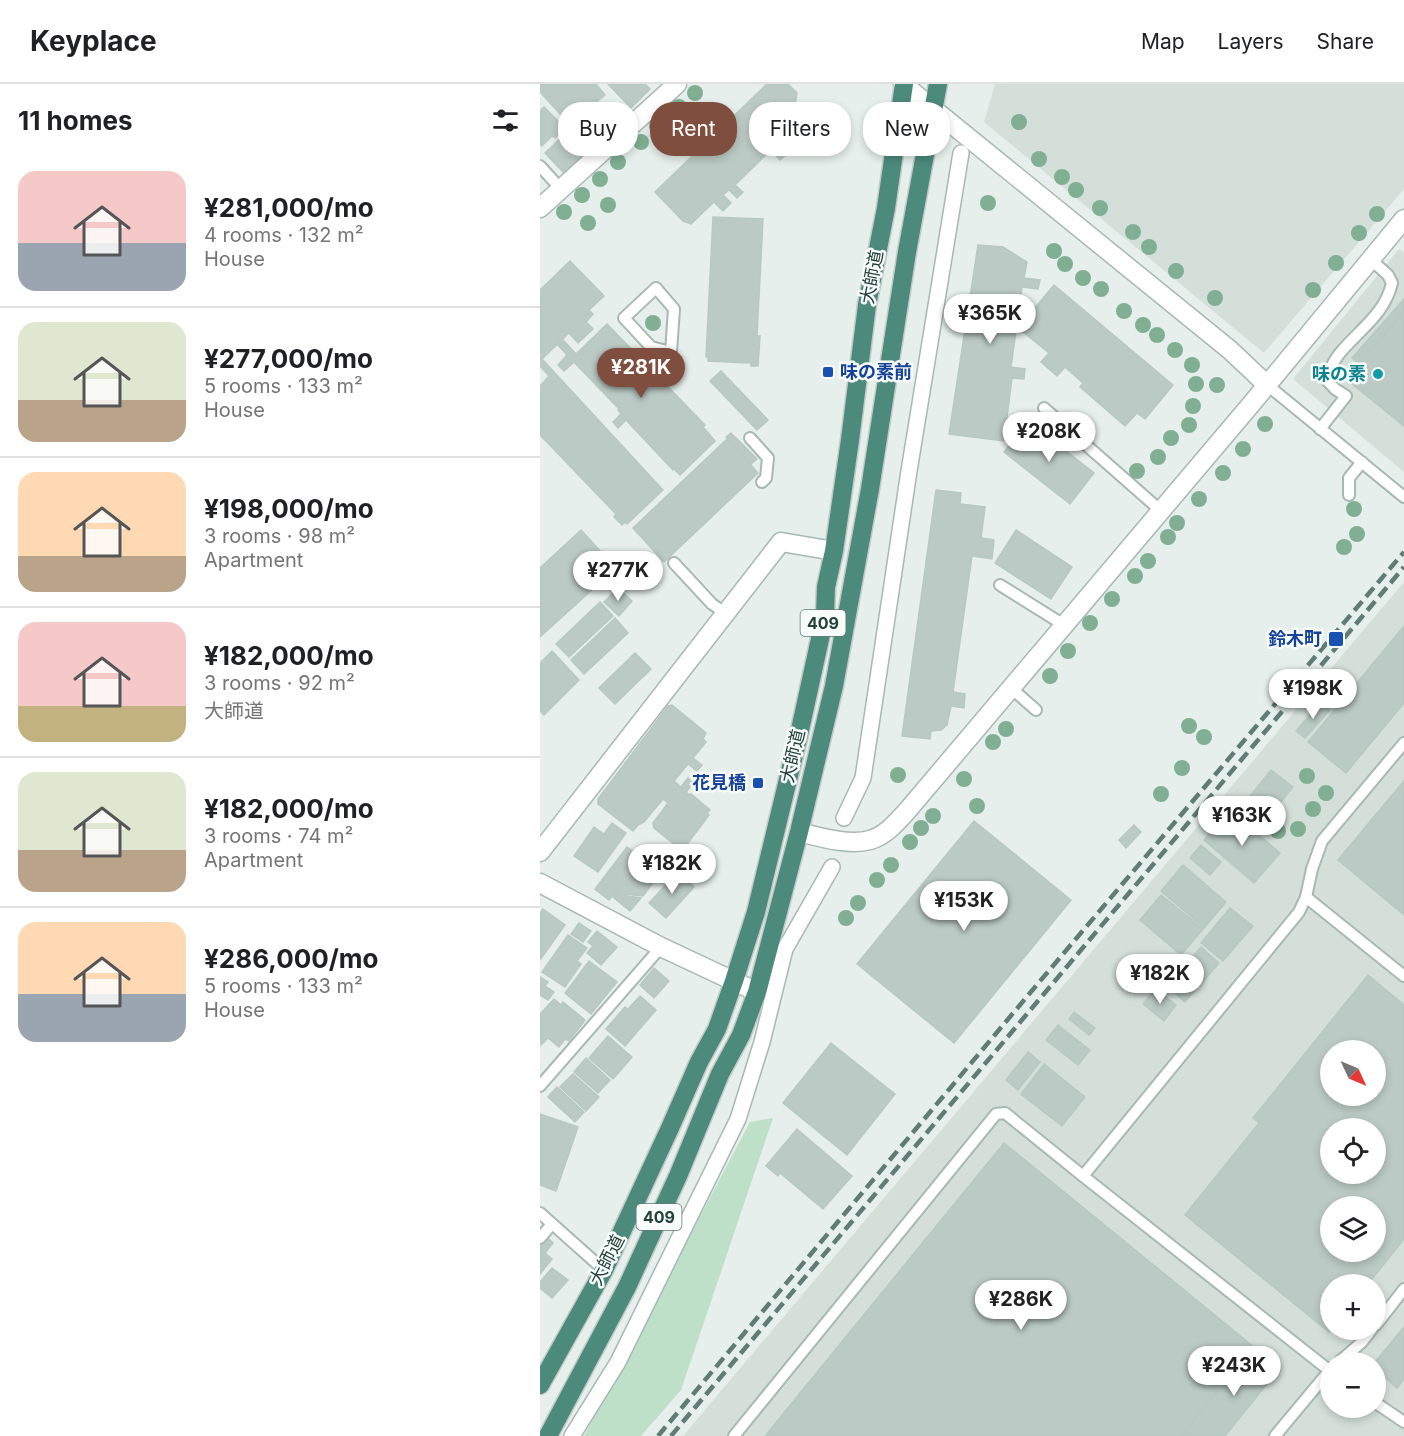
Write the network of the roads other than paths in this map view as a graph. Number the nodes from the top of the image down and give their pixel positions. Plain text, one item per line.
1 (676, 84) edge
2 (903, 84) edge
3 (938, 84) edge
4 (925, 102) edge
5 (934, 102) edge
6 (950, 123) edge
7 (961, 153) dead end
8 (924, 156) edge
9 (540, 166) edge
10 (561, 189) junction
11 (540, 208) edge
12 (1404, 219) edge
13 (1370, 259) junction
14 (671, 352) joint
15 (1266, 384) junction
16 (1044, 408) dead end
17 (1320, 429) junction
18 (750, 438) dead end
19 (1362, 462) junction
20 (762, 482) dead end
21 (1349, 495) dead end
22 (1404, 497) edge
23 (1160, 510) junction
24 (834, 551) junction
25 (674, 562) dead end
26 (1000, 585) dead end
27 (725, 613) junction
28 (1064, 625) junction
29 (1011, 688) junction
30 (1036, 710) dead end
31 (1402, 749) edge
32 (844, 818) dead end
33 (799, 832) junction
34 (540, 852) edge
35 (832, 867) dead end
36 (540, 883) edge
37 (1306, 897) junction
38 (661, 947) junction
39 (1404, 976) edge
40 (734, 981) junction
41 (757, 992) junction
42 (540, 1086) edge
43 (1083, 1176) junction
44 (540, 1213) edge
45 (552, 1224) junction
46 (540, 1238) edge
47 (604, 1270) junction
48 (1404, 1289) edge
49 (1386, 1312) edge
50 (1364, 1340) edge
51 (1350, 1352) edge
52 (1320, 1362) edge
53 (1320, 1382) edge
54 (540, 1385) edge
55 (1386, 1409) edge
56 (1404, 1422) edge
57 (548, 1436) edge
58 (572, 1436) edge
59 (734, 1436) edge
60 (1275, 1436) edge

1 - 10 street
2 - 4 street
2 - 24 highway, 大師道 / 409
3 - 5 highway, 大師道 / 409
6 - 15 street
7 - 32 street
8 - 33 highway, 大師道 / 409
9 - 10 lane
10 - 11 street
12 - 13 street
13 - 15 street
13 - 17 lane
14 - 14 lane
15 - 17 lane
15 - 23 street
16 - 23 lane
17 - 19 lane
18 - 20 lane
19 - 21 lane
19 - 22 lane
23 - 28 street
24 - 27 street
24 - 40 highway, 大師道 / 409
25 - 27 lane
26 - 28 lane
27 - 34 street
28 - 29 street
29 - 30 lane
29 - 33 street
31 - 37 lane
33 - 41 highway, 大師道 / 409
35 - 58 street
36 - 38 street
37 - 39 lane
37 - 43 lane
38 - 40 street
38 - 42 lane
40 - 41 street
40 - 47 highway, 大師道 / 409
41 - 57 highway, 大師道 / 409
43 - 52 lane
43 - 59 lane
44 - 45 lane
45 - 46 lane
45 - 47 lane
47 - 54 highway, 大師道 / 409
48 - 49 lane
50 - 51 lane
53 - 60 lane
55 - 56 lane

